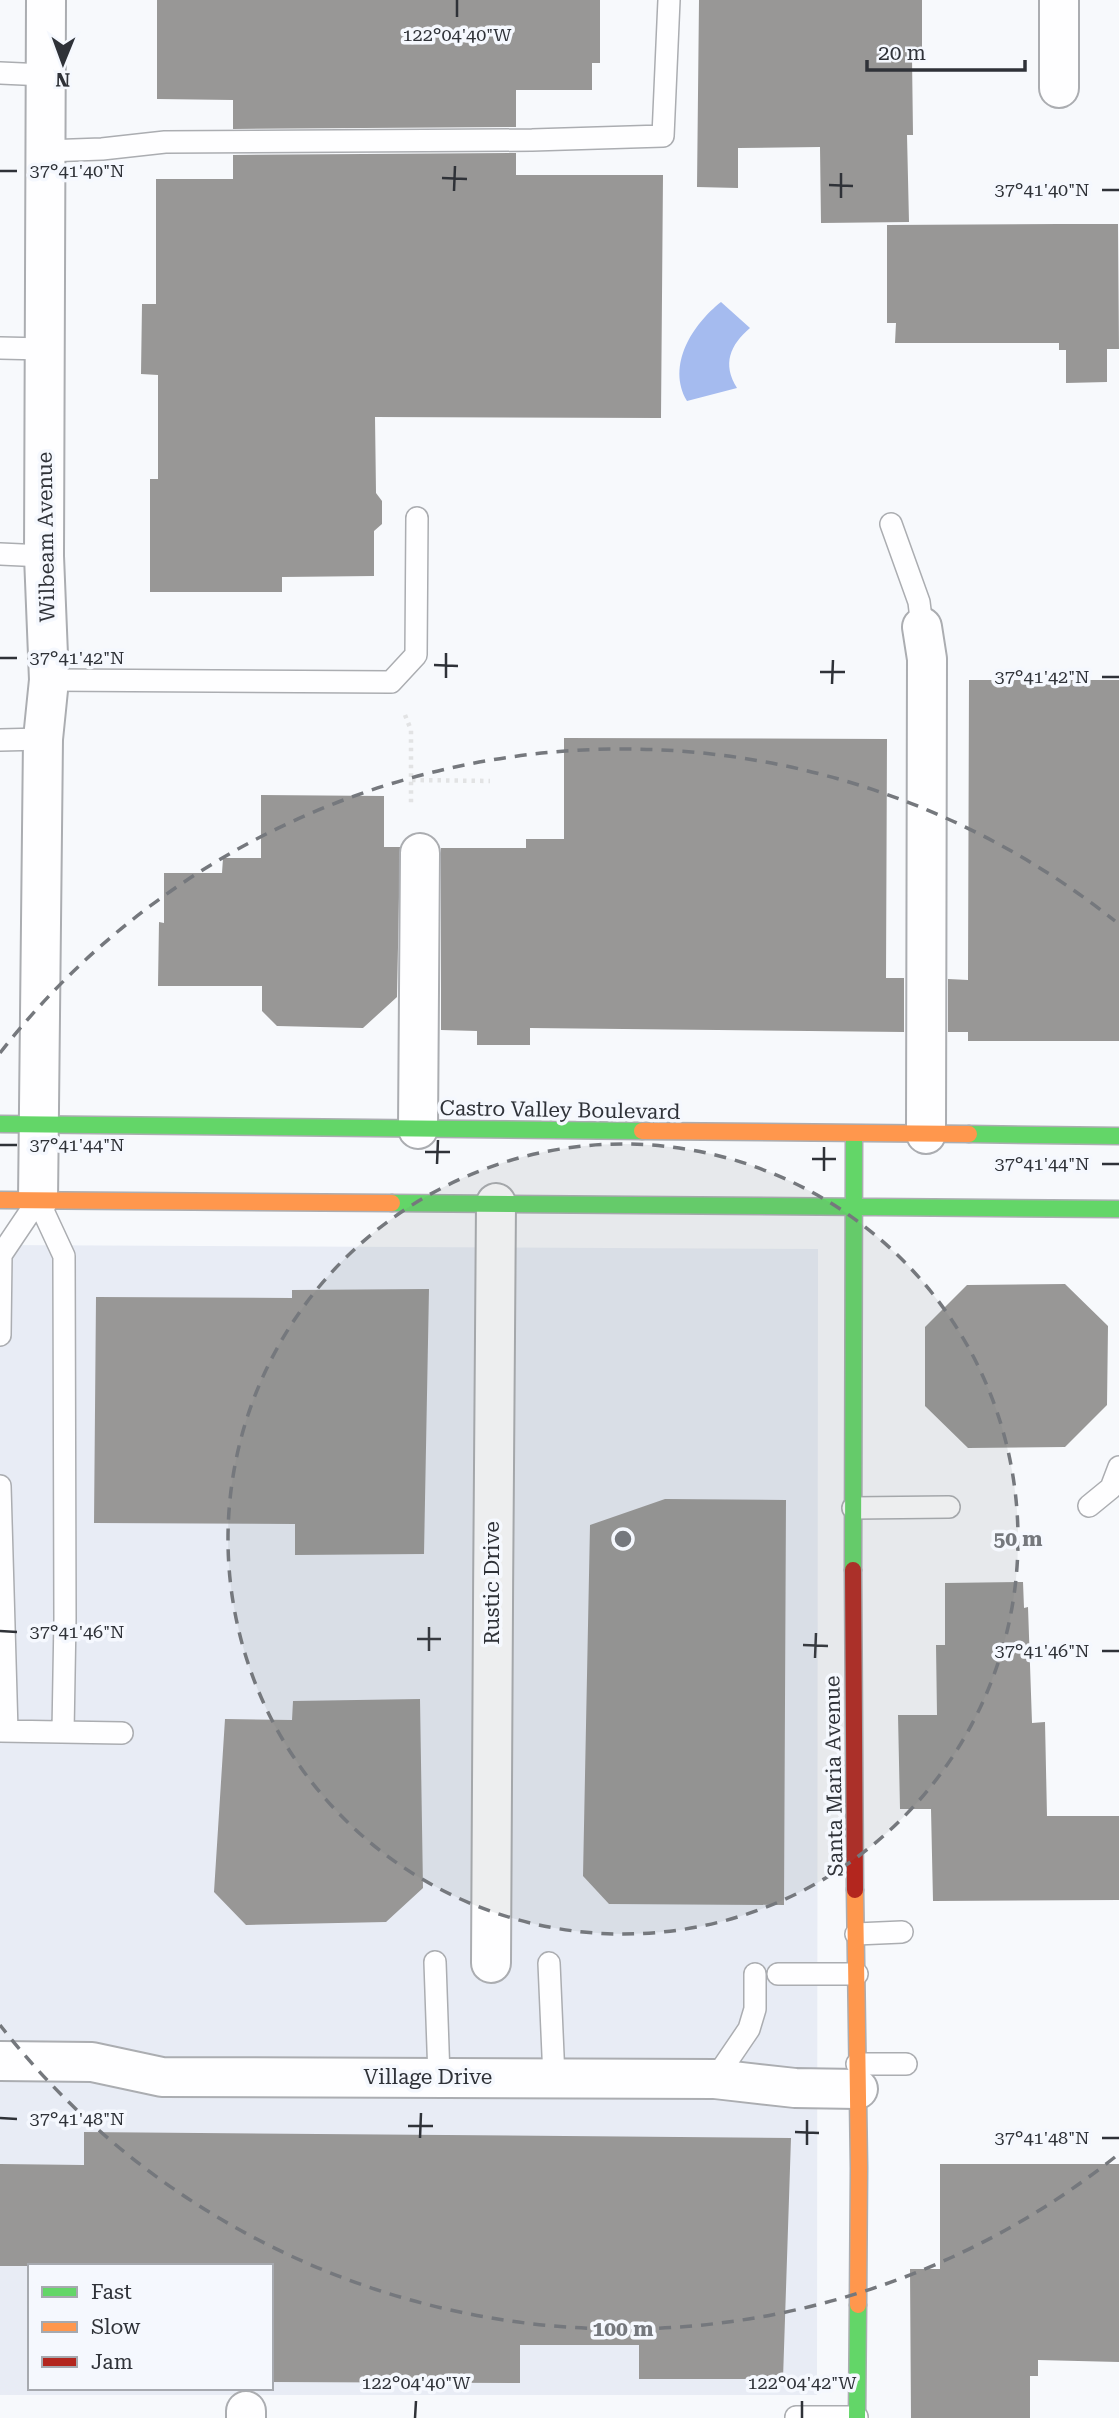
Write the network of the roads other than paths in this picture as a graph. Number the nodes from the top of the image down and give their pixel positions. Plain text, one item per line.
1 (46, 0) edge
2 (669, 0) edge
3 (1059, 0) edge
4 (0, 73) edge
5 (45, 75) junction
6 (1059, 88) dead end
7 (46, 151) junction
8 (0, 348) edge
9 (45, 349) junction
10 (417, 518) dead end
11 (891, 524) dead end
12 (0, 554) edge
13 (44, 556) junction
14 (922, 627) joint
15 (49, 680) junction
16 (43, 739) junction
17 (0, 740) edge
18 (420, 852) road end
19 (0, 1124) edge
20 (40, 1125) junction
21 (418, 1129) junction
22 (854, 1133) junction
23 (926, 1134) junction
24 (1119, 1136) edge
25 (0, 1200) edge
26 (38, 1200) junction
27 (496, 1203) junction
28 (852, 1208) junction
29 (1119, 1209) edge
30 (0, 1335) edge
31 (1119, 1467) edge
32 (0, 1486) edge
33 (1089, 1506) dead end
34 (949, 1507) dead end
35 (853, 1508) junction
36 (4, 1731) edge
37 (63, 1731) junction
38 (122, 1733) dead end
39 (902, 1932) dead end
40 (856, 1934) junction
41 (435, 1962) dead end
42 (491, 1963) dead end
43 (549, 1964) dead end
44 (755, 1974) dead end
45 (778, 1974) dead end
46 (857, 1974) junction
47 (0, 2060) edge
48 (906, 2064) dead end
49 (439, 2077) junction
50 (857, 2077) junction
51 (554, 2078) junction
52 (715, 2080) junction
53 (796, 2417) edge
54 (857, 2417) edge

1 - 5 street, Wilbeam Avenue
2 - 7 lane
3 - 6 street
4 - 5 lane
5 - 7 street, Wilbeam Avenue
7 - 9 street, Wilbeam Avenue
8 - 9 lane
9 - 13 street, Wilbeam Avenue
10 - 15 lane
11 - 14 lane
12 - 13 lane
13 - 15 street, Wilbeam Avenue
14 - 23 street
15 - 16 street, Wilbeam Avenue
16 - 17 lane
16 - 20 street, Wilbeam Avenue
18 - 21 street
19 - 20 main road, Castro Valley Boulevard
20 - 21 main road, Castro Valley Boulevard
20 - 26 street, Wilbeam Avenue
21 - 22 main road, Castro Valley Boulevard
22 - 23 main road, Castro Valley Boulevard
22 - 28 main road, Santa Maria Avenue
23 - 24 main road, Castro Valley Boulevard
25 - 26 main road
26 - 27 main road
26 - 30 lane
26 - 37 lane
27 - 28 main road
27 - 42 street, Rustic Drive
28 - 29 main road
28 - 35 main road, Santa Maria Avenue
31 - 33 lane
32 - 36 lane
34 - 35 lane
35 - 40 main road, Santa Maria Avenue
36 - 37 lane
37 - 38 lane
39 - 40 lane
40 - 46 main road, Santa Maria Avenue
41 - 49 lane
43 - 51 lane
44 - 52 lane
45 - 46 lane
46 - 50 main road, Santa Maria Avenue
47 - 49 street, Village Drive
48 - 50 lane
49 - 51 street, Village Drive
50 - 52 street, Village Drive
50 - 54 main road, Santa Maria Avenue
51 - 52 street, Village Drive
53 - 54 lane

